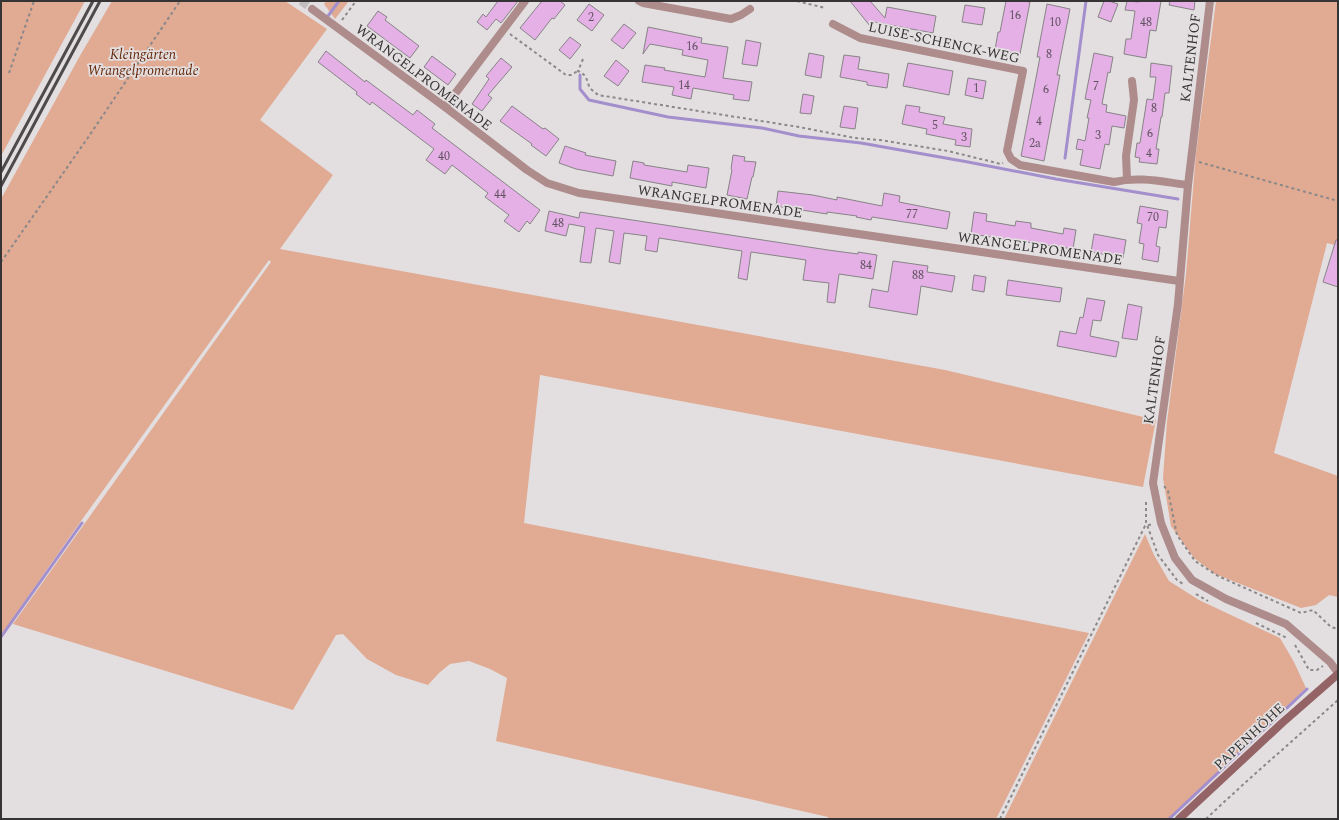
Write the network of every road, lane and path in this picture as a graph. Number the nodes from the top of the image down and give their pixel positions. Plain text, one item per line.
1 (34, 1) edge
2 (180, 1) edge
3 (356, 1) edge
4 (526, 1) edge
5 (639, 1) edge
6 (797, 1) edge
7 (1210, 1) edge
8 (825, 8) dead end
9 (312, 9) tunnel mouth
10 (750, 9) dead end
11 (833, 24) dead end
12 (336, 27) junction
13 (505, 30) junction
14 (583, 59) dead end
15 (578, 71) junction
16 (9, 73) dead end
17 (1132, 82) dead end
18 (445, 108) junction
19 (1011, 159) junction
20 (1190, 160) junction
21 (1127, 179) junction
22 (1188, 185) junction
23 (1338, 201) edge
24 (1, 262) edge
25 (1180, 281) junction
26 (1154, 474) junction
27 (1161, 523) junction
28 (1338, 629) edge
29 (1338, 673) edge
30 (1338, 700) edge
31 (1000, 819) edge
32 (1179, 819) edge
33 (1206, 819) edge

1 - 16 path
2 - 24 path
3 - 12 path
4 - 13 street
5 - 10 street
6 - 8 path
7 - 20 street, KALTENHOF
9 - 12 street, WRANGELPROMENADE
11 - 19 street, LUISE-SCHENCK-WEG
12 - 18 street, WRANGELPROMENADE
13 - 15 path
13 - 18 street
14 - 15 path
15 - 19 path
17 - 21 street
18 - 25 street, WRANGELPROMENADE
19 - 21 street
20 - 22 street, KALTENHOF
20 - 23 path
21 - 22 street
22 - 25 street, KALTENHOF
25 - 26 street, KALTENHOF
26 - 27 street, KALTENHOF
26 - 28 path
27 - 29 street, KALTENHOF
27 - 31 path
29 - 32 main road, PAPENHÖHE
30 - 33 path

